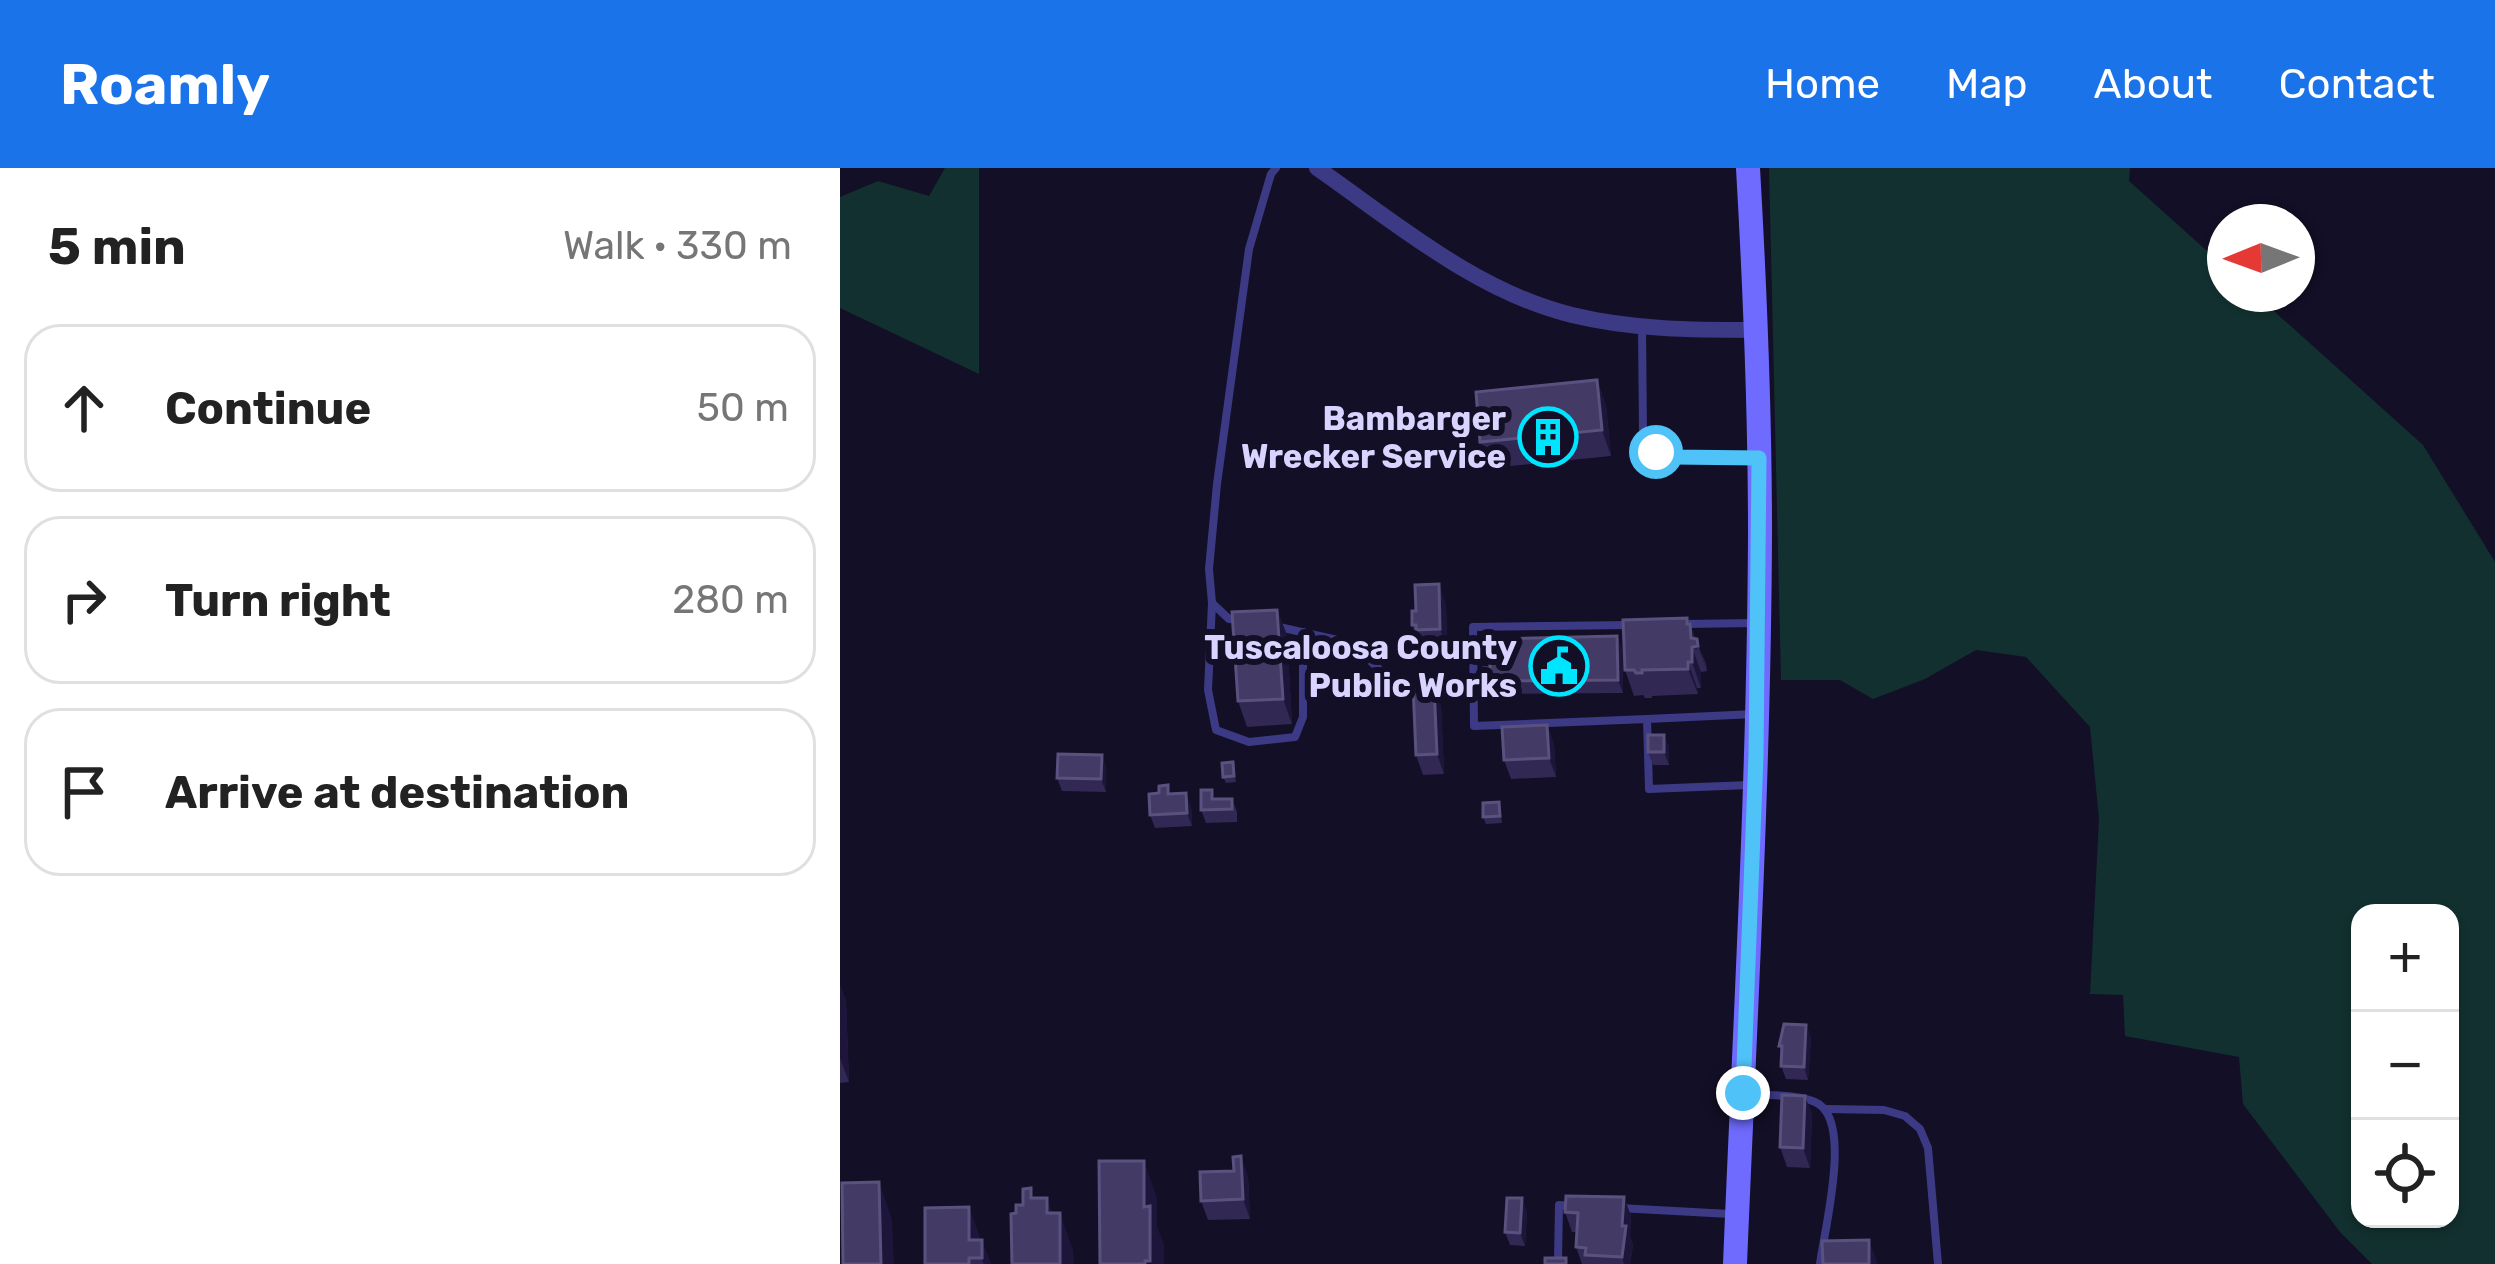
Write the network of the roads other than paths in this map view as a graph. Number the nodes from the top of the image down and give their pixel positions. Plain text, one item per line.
1 (1276, 168) edge
2 (1316, 168) edge
3 (1748, 168) edge
4 (1642, 327) junction
5 (1757, 330) junction
6 (1759, 458) junction
7 (1212, 603) junction
8 (1250, 622) edge
9 (1758, 623) junction
10 (1663, 624) edge
11 (1271, 625) edge
12 (1640, 625) edge
13 (1303, 632) junction
14 (1474, 695) junction
15 (1757, 714) junction
16 (1647, 719) junction
17 (1755, 784) junction
18 (1743, 1093) junction
19 (1828, 1109) junction
20 (1581, 1206) edge
21 (1602, 1207) edge
22 (1737, 1214) junction
23 (1558, 1260) edge
24 (1735, 1264) edge
25 (1820, 1264) edge
26 (1938, 1264) edge

1 - 7 lane
2 - 4 street
3 - 5 main road
4 - 5 street
4 - 6 lane
5 - 6 main road
6 - 9 main road
7 - 8 lane
7 - 13 lane
9 - 10 lane
9 - 15 main road
11 - 13 lane
12 - 14 lane
13 - 14 lane
14 - 16 lane
15 - 16 lane
15 - 17 main road
16 - 17 lane
17 - 18 main road
18 - 19 lane
18 - 22 main road
19 - 25 lane
19 - 26 lane
20 - 23 lane
21 - 22 lane
22 - 24 main road

